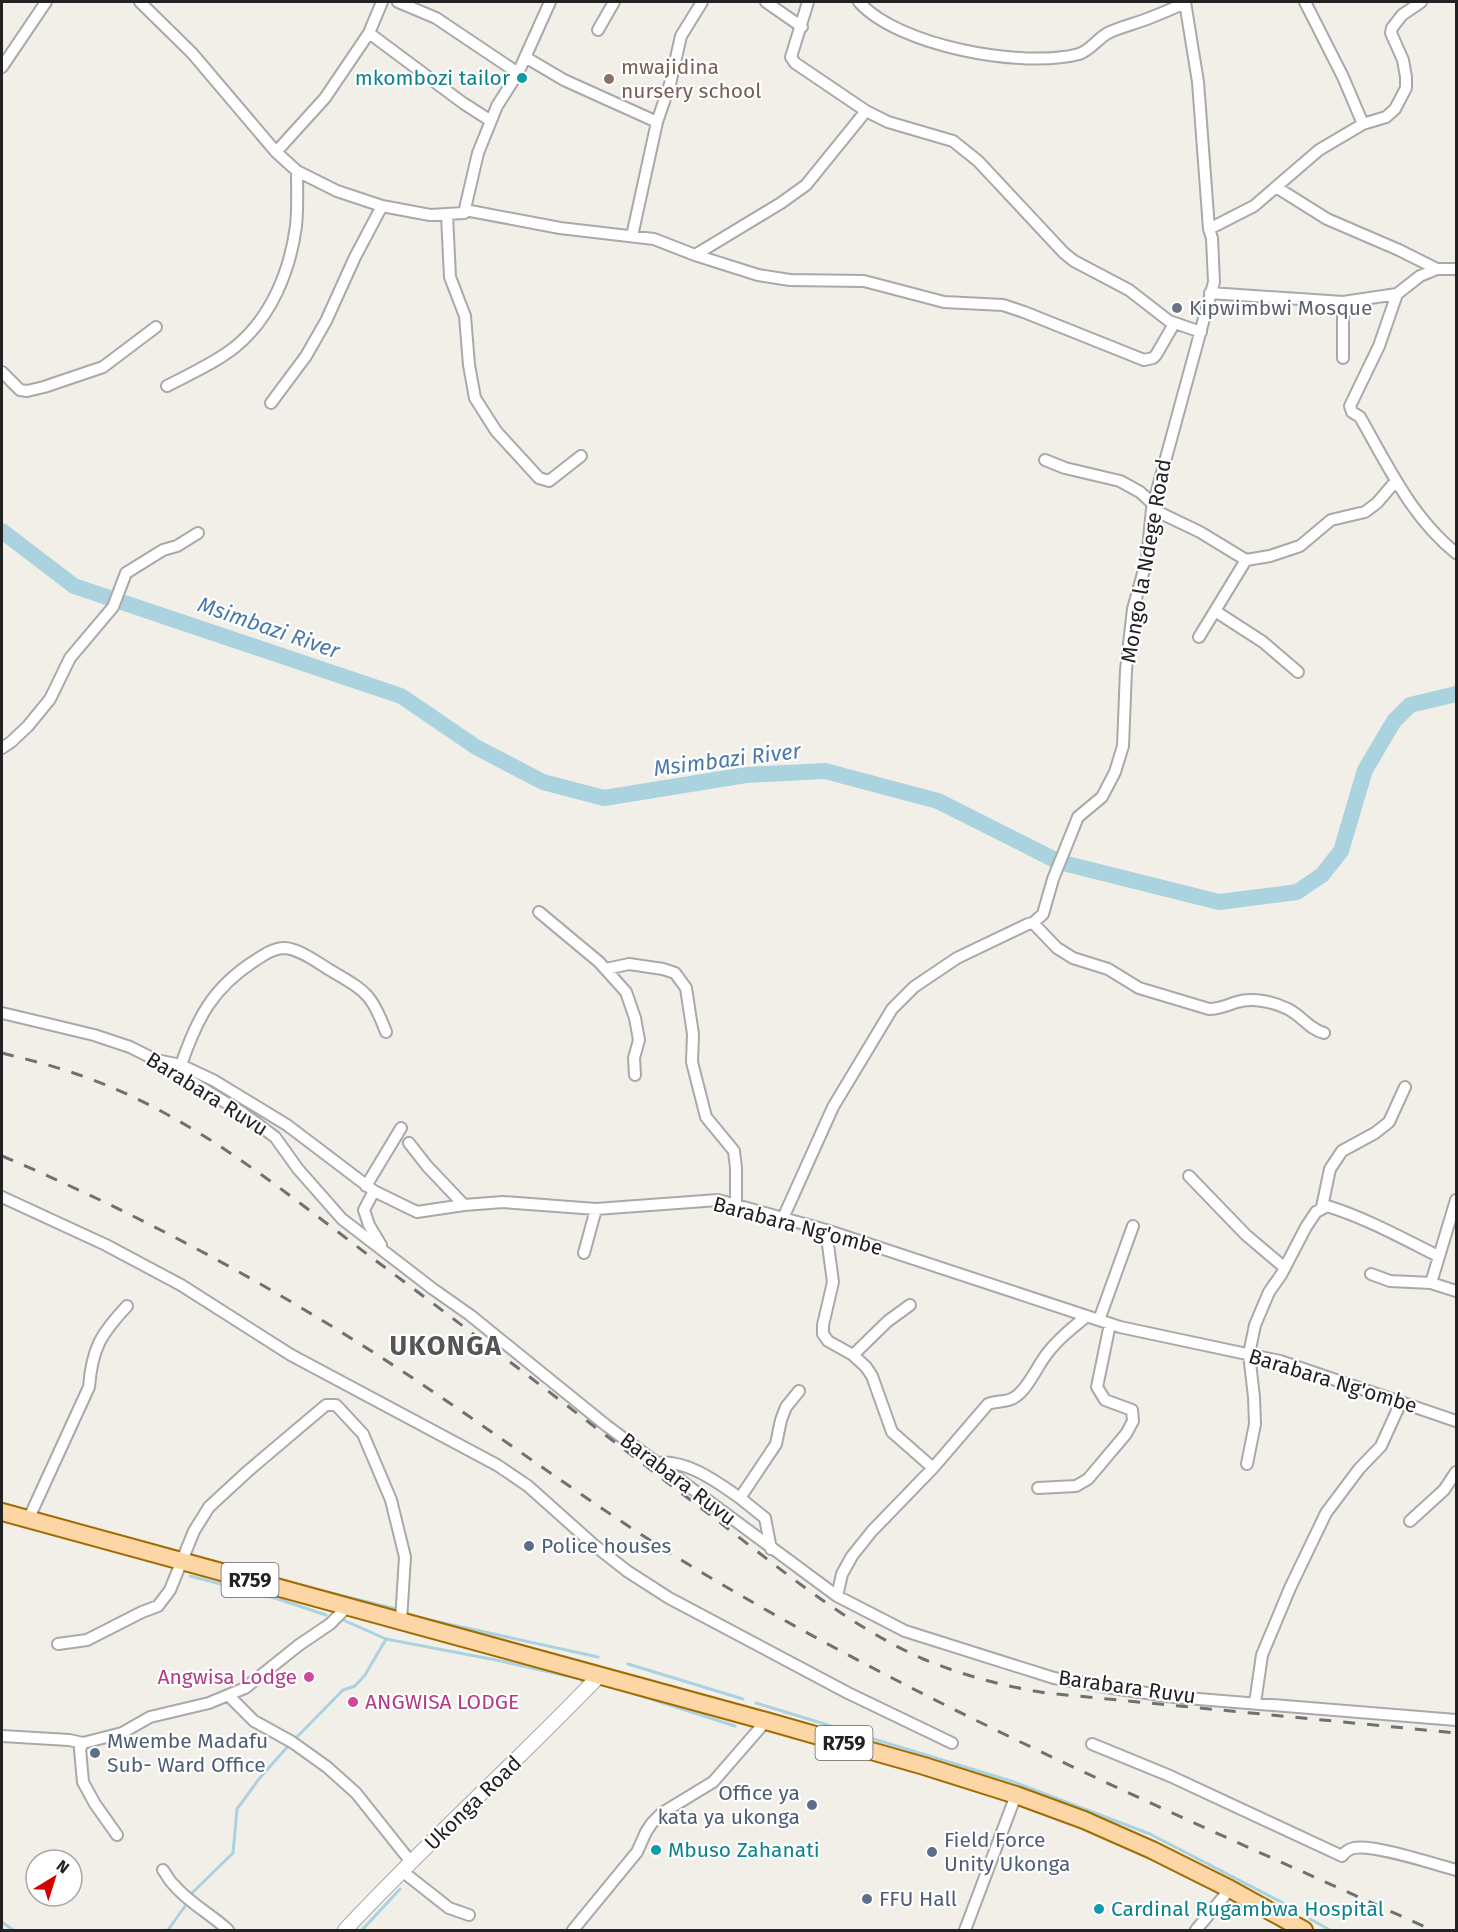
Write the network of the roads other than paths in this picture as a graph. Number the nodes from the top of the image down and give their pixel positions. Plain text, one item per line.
1 (46, 2) edge
2 (140, 2) edge
3 (382, 2) edge
4 (398, 2) edge
5 (550, 2) edge
6 (614, 2) edge
7 (702, 2) edge
8 (766, 2) edge
9 (808, 2) edge
10 (859, 2) edge
11 (1185, 2) edge
12 (1305, 2) edge
13 (1421, 2) edge
14 (802, 27) junction
15 (598, 30) dead end
16 (369, 33) junction
17 (525, 57) junction
18 (2, 67) edge
19 (518, 73) junction
20 (866, 111) junction
21 (491, 121) junction
22 (657, 122) junction
23 (1363, 124) junction
24 (276, 152) junction
25 (297, 171) junction
26 (1276, 187) junction
27 (382, 206) junction
28 (465, 210) junction
29 (447, 215) junction
30 (1209, 229) junction
31 (632, 236) junction
32 (695, 255) junction
33 (1437, 269) junction
34 (1456, 269) edge
35 (1210, 293) junction
36 (1397, 294) junction
37 (1343, 302) junction
38 (1174, 324) junction
39 (156, 327) dead end
40 (1201, 332) junction
41 (1343, 358) dead end
42 (2, 372) edge
43 (167, 386) dead end
44 (272, 403) dead end
45 (581, 456) dead end
46 (1045, 460) dead end
47 (1395, 482) junction
48 (1152, 507) junction
49 (198, 533) dead end
50 (1456, 553) edge
51 (1246, 560) junction
52 (1215, 611) junction
53 (1199, 637) dead end
54 (1298, 672) dead end
55 (2, 748) edge
56 (539, 912) dead end
57 (1033, 924) junction
58 (606, 969) junction
59 (2, 1013) edge
60 (386, 1032) dead end
61 (1324, 1033) dead end
62 (158, 1061) junction
63 (181, 1065) junction
64 (634, 1075) dead end
65 (1405, 1087) dead end
66 (401, 1128) dead end
67 (409, 1143) dead end
68 (1189, 1176) dead end
69 (370, 1189) junction
70 (2, 1197) edge
71 (1456, 1200) edge
72 (736, 1204) junction
73 (464, 1205) junction
74 (1322, 1208) junction
75 (596, 1209) junction
76 (783, 1218) junction
77 (1133, 1226) dead end
78 (826, 1230) junction
79 (384, 1251) junction
80 (584, 1253) dead end
81 (1438, 1256) junction
82 (1285, 1268) junction
83 (1371, 1274) dead end
84 (1431, 1283) junction
85 (1456, 1291) edge
86 (910, 1305) dead end
87 (128, 1306) dead end
88 (1087, 1316) junction
89 (1099, 1320) junction
90 (1110, 1324) junction
91 (1249, 1354) junction
92 (853, 1355) junction
93 (799, 1391) dead end
94 (1401, 1402) junction
95 (1456, 1421) edge
96 (656, 1463) junction
97 (1247, 1464) dead end
98 (933, 1468) junction
99 (1456, 1472) edge
100 (1038, 1488) dead end
101 (740, 1498) junction
102 (2, 1512) edge
103 (28, 1520) junction
104 (1410, 1521) dead end
105 (771, 1549) junction
106 (182, 1561) junction
107 (837, 1596) junction
108 (347, 1607) junction
109 (401, 1622) junction
110 (58, 1644) dead end
111 (600, 1675) junction
112 (229, 1696) junction
113 (1256, 1703) junction
114 (1456, 1720) edge
115 (766, 1721) junction
116 (2, 1736) edge
117 (83, 1743) junction
118 (952, 1743) dead end
119 (1092, 1744) dead end
120 (1016, 1795) junction
121 (117, 1835) dead end
122 (406, 1867) junction
123 (163, 1870) dead end
124 (1456, 1870) edge
125 (1230, 1889) junction
126 (469, 1915) dead end
127 (228, 1930) edge
128 (345, 1930) edge
129 (573, 1930) edge
130 (965, 1930) edge
131 (1196, 1930) edge
132 (1305, 1930) edge

1 - 18 street
2 - 24 street
3 - 16 street
4 - 19 street
5 - 17 street
6 - 15 street
7 - 22 street
8 - 14 street
9 - 14 street
10 - 11 street
11 - 30 street, Mongo la Ndege Road
12 - 23 street
13 - 23 street
14 - 20 street
16 - 21 street
16 - 24 street
17 - 19 street
17 - 22 street
19 - 21 street
20 - 32 street
20 - 38 street
21 - 28 street
22 - 31 street
23 - 26 street
24 - 25 street
25 - 27 street
25 - 43 street
26 - 30 street
26 - 33 street
27 - 29 street
27 - 44 street
28 - 29 street
28 - 31 street
29 - 45 street
30 - 35 street, Mongo la Ndege Road
31 - 32 street
32 - 38 street
33 - 34 street
33 - 36 street
35 - 37 street
35 - 40 street, Mongo la Ndege Road
36 - 37 street
36 - 47 street
37 - 41 street
38 - 40 street
39 - 42 street
40 - 48 street, Mongo la Ndege Road
46 - 48 street
47 - 50 street
47 - 51 street
48 - 51 street
48 - 57 street, Mongo la Ndege Road
49 - 55 street
51 - 52 street
52 - 53 street
52 - 54 street
56 - 58 street
57 - 61 street
57 - 76 street
58 - 64 street
58 - 72 street
59 - 62 street, Barabara Ruvu
60 - 63 street
62 - 63 street, Barabara Ng'ombe
62 - 79 street, Barabara Ruvu
63 - 69 street, Barabara Ng'ombe
65 - 74 street
66 - 69 street
67 - 73 street
68 - 82 street
69 - 73 street, Barabara Ng'ombe
69 - 79 street
70 - 118 street
71 - 81 street
72 - 75 street, Barabara Ng'ombe
72 - 76 street, Barabara Ng'ombe
73 - 75 street, Barabara Ng'ombe
74 - 81 street
74 - 82 street
75 - 80 street
76 - 78 street, Barabara Ng'ombe
77 - 89 street
78 - 88 street, Barabara Ng'ombe
78 - 92 street
79 - 96 street, Barabara Ruvu
81 - 84 street
82 - 91 street
83 - 84 street
84 - 85 street
86 - 92 street
87 - 103 street
88 - 89 street, Barabara Ng'ombe
88 - 98 street
89 - 90 street, Barabara Ng'ombe
90 - 91 street, Barabara Ng'ombe
90 - 100 street
91 - 94 street, Barabara Ng'ombe
91 - 97 street
92 - 98 street
93 - 101 street
94 - 95 street, Barabara Ng'ombe
94 - 113 street
96 - 101 street
96 - 105 street, Barabara Ruvu
98 - 107 street
99 - 104 street
101 - 105 street
102 - 103 main road, R759
103 - 106 main road, R759
105 - 107 street, Barabara Ruvu
106 - 108 main road, R759
106 - 109 street
106 - 110 street
107 - 113 street, Barabara Ruvu
108 - 109 main road, R759
108 - 112 street
109 - 111 main road, R759
111 - 115 main road, R759
111 - 122 street, Ukonga Road
112 - 117 street
112 - 122 street
113 - 114 street, Barabara Ruvu
115 - 120 main road, R759
115 - 129 street
116 - 117 street
117 - 121 street
119 - 124 street
120 - 125 main road, R759
120 - 130 street
122 - 126 street
122 - 128 street, Ukonga Road
123 - 127 street
125 - 131 street
125 - 132 main road, R759

